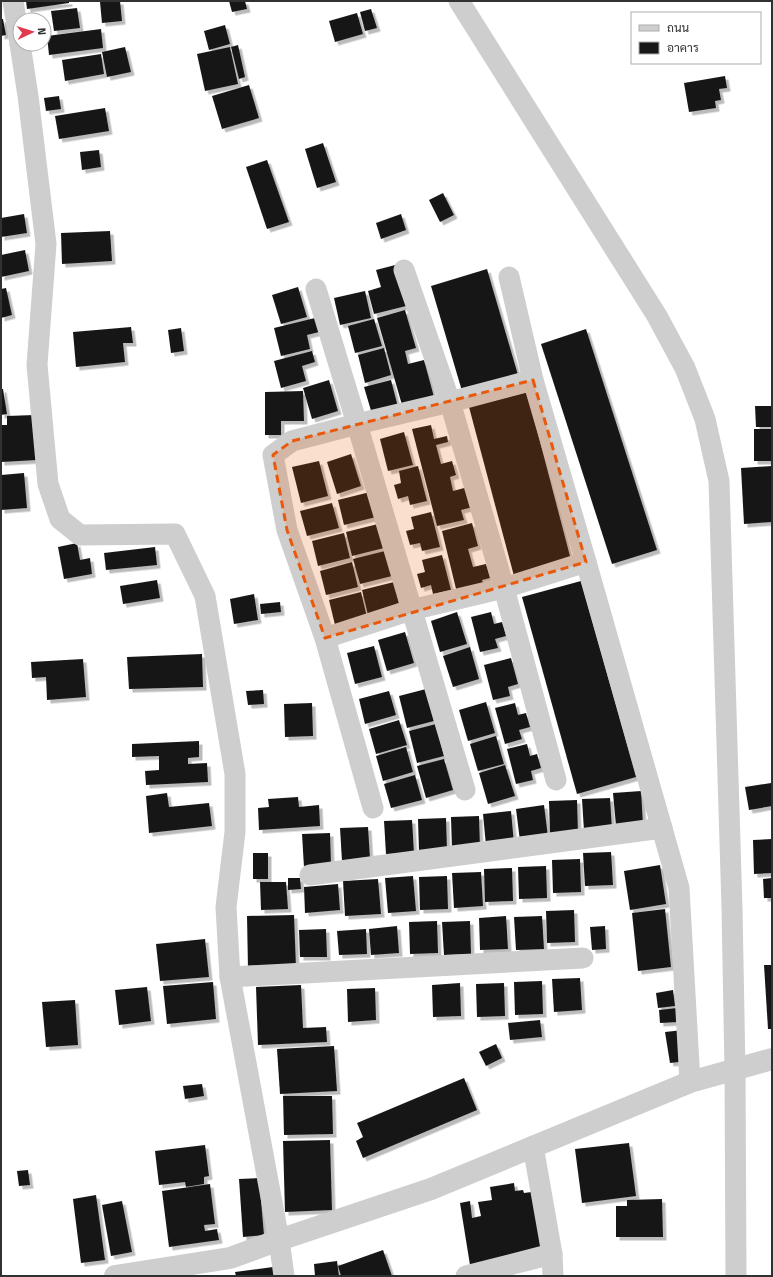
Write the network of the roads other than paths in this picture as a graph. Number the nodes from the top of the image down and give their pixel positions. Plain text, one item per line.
1 (14, 1) edge
2 (459, 1) edge
3 (16, 12) edge
4 (21, 52) edge
5 (404, 270) dead end
6 (510, 277) dead end
7 (316, 289) dead end
8 (533, 380) junction
9 (450, 402) junction
10 (357, 424) junction
11 (586, 562) junction
12 (504, 588) junction
13 (411, 610) junction
14 (325, 638) junction
15 (556, 780) dead end
16 (465, 790) dead end
17 (373, 808) dead end
18 (662, 828) junction
19 (310, 875) dead end
20 (583, 958) dead end
21 (230, 977) junction
22 (772, 1059) edge
23 (735, 1070) junction
24 (690, 1082) junction
25 (533, 1146) junction
26 (279, 1240) junction
27 (552, 1254) junction
28 (115, 1276) edge
29 (284, 1276) edge
30 (466, 1276) edge
31 (553, 1276) edge
32 (736, 1276) edge

1 - 3 street
2 - 23 street
4 - 21 street
5 - 9 street
6 - 8 street
7 - 10 street
8 - 9 street
8 - 11 street
9 - 10 street
9 - 12 street
10 - 13 street
10 - 14 street
11 - 12 street
11 - 18 street
12 - 13 street
12 - 15 street
13 - 14 street
13 - 16 street
14 - 17 street
18 - 19 street
18 - 24 street
20 - 21 street
21 - 26 street
22 - 23 street
23 - 24 street
23 - 32 street
24 - 25 street
25 - 26 street
25 - 27 street
26 - 28 street
26 - 29 street
27 - 30 street
27 - 31 street

